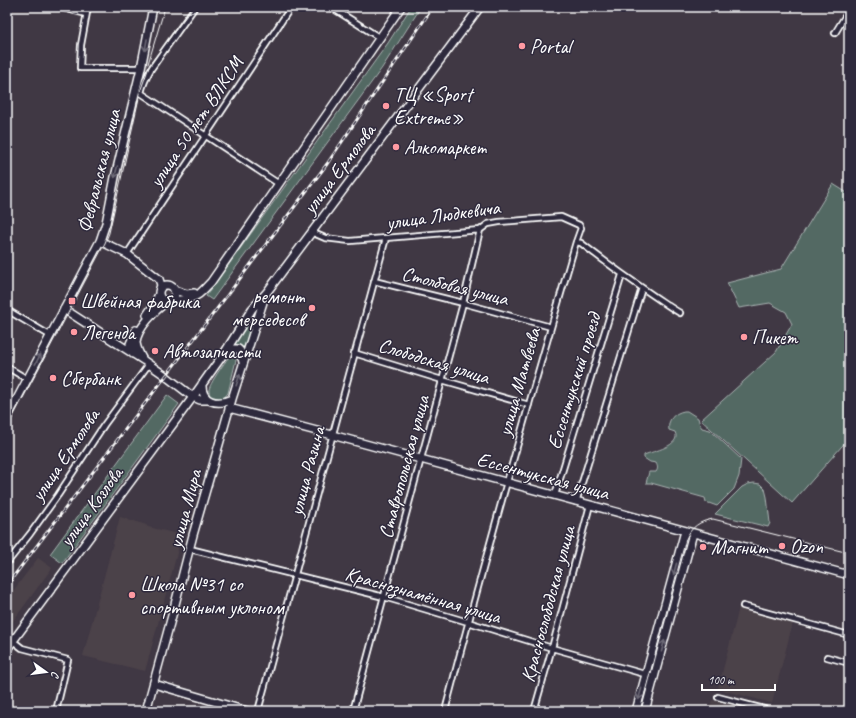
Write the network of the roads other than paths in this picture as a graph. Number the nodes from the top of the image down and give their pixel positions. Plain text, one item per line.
1 (59, 7) edge
2 (88, 7) edge
3 (153, 7) edge
4 (195, 7) edge
5 (291, 7) edge
6 (331, 7) edge
7 (401, 7) edge
8 (480, 7) edge
9 (849, 10) edge
10 (86, 14) junction
11 (835, 33) dead end
12 (380, 38) junction
13 (142, 66) junction
14 (151, 69) junction
15 (206, 135) junction
16 (279, 184) junction
17 (579, 225) joint
18 (480, 230) junction
19 (311, 232) junction
20 (386, 238) junction
21 (100, 241) junction
22 (576, 242) junction
23 (127, 254) junction
24 (622, 275) junction
25 (159, 279) junction
26 (374, 281) junction
27 (168, 285) junction
28 (642, 288) junction
29 (174, 290) junction
30 (160, 291) junction
31 (202, 291) junction
32 (267, 292) junction
33 (168, 301) junction
34 (463, 303) junction
35 (7, 310) edge
36 (64, 310) junction
37 (680, 313) dead end
38 (551, 327) junction
39 (51, 336) junction
40 (225, 352) junction
41 (354, 353) junction
42 (132, 354) junction
43 (146, 362) junction
44 (243, 362) junction
45 (7, 367) edge
46 (27, 379) junction
47 (442, 380) junction
48 (202, 384) junction
49 (193, 397) junction
50 (232, 399) junction
51 (211, 401) junction
52 (529, 405) junction
53 (229, 408) junction
54 (7, 418) edge
55 (223, 430) junction
56 (332, 435) junction
57 (421, 459) junction
58 (506, 482) junction
59 (555, 495) junction
60 (576, 502) junction
61 (590, 505) junction
62 (685, 531) junction
63 (694, 533) junction
64 (190, 549) junction
65 (7, 563) edge
66 (849, 575) edge
67 (295, 576) junction
68 (384, 597) junction
69 (743, 606) dead end
70 (468, 622) junction
71 (849, 635) edge
72 (13, 641) junction
73 (552, 648) junction
74 (7, 649) edge
75 (827, 657) dead end
76 (849, 663) edge
77 (646, 674) junction
78 (655, 677) junction
79 (154, 684) junction
80 (718, 697) dead end
81 (56, 711) edge
82 (146, 711) edge
83 (247, 711) edge
84 (258, 711) edge
85 (353, 711) edge
86 (445, 711) edge
87 (534, 711) edge
88 (636, 711) edge
89 (645, 711) edge
90 (772, 711) edge

1 - 10 street
2 - 10 street
3 -> 13 street, Февральская улица
4 - 14 street, Февральская улица
5 - 15 street, улица 50 лет ВЛКСМ
6 - 12 street
7 - 12 street, улица Ермолова
8 - 19 street, улица Ермолова
9 - 11 street
10 - 13 street
12 - 16 street, улица Ермолова
13 - 14 street
13 -> 21 street, Февральская улица
14 - 15 street, Февральская улица
15 - 16 street
15 - 23 street, улица 50 лет ВЛКСМ
16 - 31 street, улица Ермолова
17 - 18 street, улица Людкевича
17 - 22 street, улица Матвеева
18 - 20 street, улица Людкевича
18 - 34 street, Ставропольская улица
19 - 20 street, улица Людкевича
19 - 32 street, улица Ермолова
20 - 26 street, улица Разина
21 - 23 street
21 - 36 street, Февральская улица
22 - 24 street
22 - 38 street, улица Матвеева
23 - 25 street
24 - 28 street
24 - 59 street, Ессентукский проезд
25 - 27 street
25 - 30 street
26 - 34 street, Столбовая улица
26 - 41 street, улица Разина
27 - 29 street
27 - 30 street
28 - 37 street
28 - 60 street, Краснослободская улица
29 - 31 street
29 - 33 street
30 - 33 street
30 - 42 street
31 - 33 street, улица Ермолова
32 - 40 street
32 - 44 street, улица Мира
33 - 43 street
34 - 38 street, Столбовая улица
34 - 47 street, Ставропольская улица
35 - 39 street
36 - 39 street, Февральская улица
36 - 42 street
38 - 52 street, улица Матвеева
46 -> 39 street, Февральская улица
40 - 44 street
40 - 48 street
41 - 47 street, Слободская улица
41 - 56 street, улица Разина
42 - 43 street
43 - 49 street
43 - 65 street, улица Ермолова
50 -> 44 street, улица Мира
45 - 46 street
46 - 54 street, Февральская улица
47 - 52 street, Слободская улица
47 - 57 street, Ставропольская улица
48 - 49 street, улица Козлова
48 - 51 street, улица Мира
49 - 51 street
49 - 72 street, улица Козлова
50 - 51 street
50 - 53 street, улица Мира
51 - 55 street, улица Мира
52 - 58 street, улица Матвеева
53 - 55 street, улица Мира
53 - 56 street, Ессентукская улица
55 - 64 street, улица Мира
56 - 57 street, Ессентукская улица
56 - 67 street, улица Разина
57 - 58 street, Ессентукская улица
57 - 68 street, Ставропольская улица
58 - 59 street, Ессентукская улица
58 - 70 street, улица Матвеева
59 - 60 street, Ессентукская улица
60 - 61 street, Ессентукская улица
61 - 62 street, Ессентукская улица
61 - 73 street, Краснослободская улица
62 - 63 street, Ессентукская улица
62 -> 77 street
63 - 66 street, Ессентукская улица
78 -> 63 street
64 - 67 street, Краснознамённая улица
64 - 79 street, улица Мира
67 - 68 street, Краснознамённая улица
67 - 84 street, улица Разина
68 - 70 street, Краснознамённая улица
68 - 85 street, Ставропольская улица
69 - 71 street
70 - 73 street, Краснознамённая улица
70 - 86 street, улица Матвеева
72 - 74 street, улица Козлова
72 - 81 street
73 - 77 street, Краснознамённая улица
73 - 87 street, Краснослободская улица
75 - 76 street
77 - 78 street, Краснознамённая улица
77 -> 88 street
78 - 89 street
79 - 82 street, улица Мира
79 - 83 street
80 - 90 street

